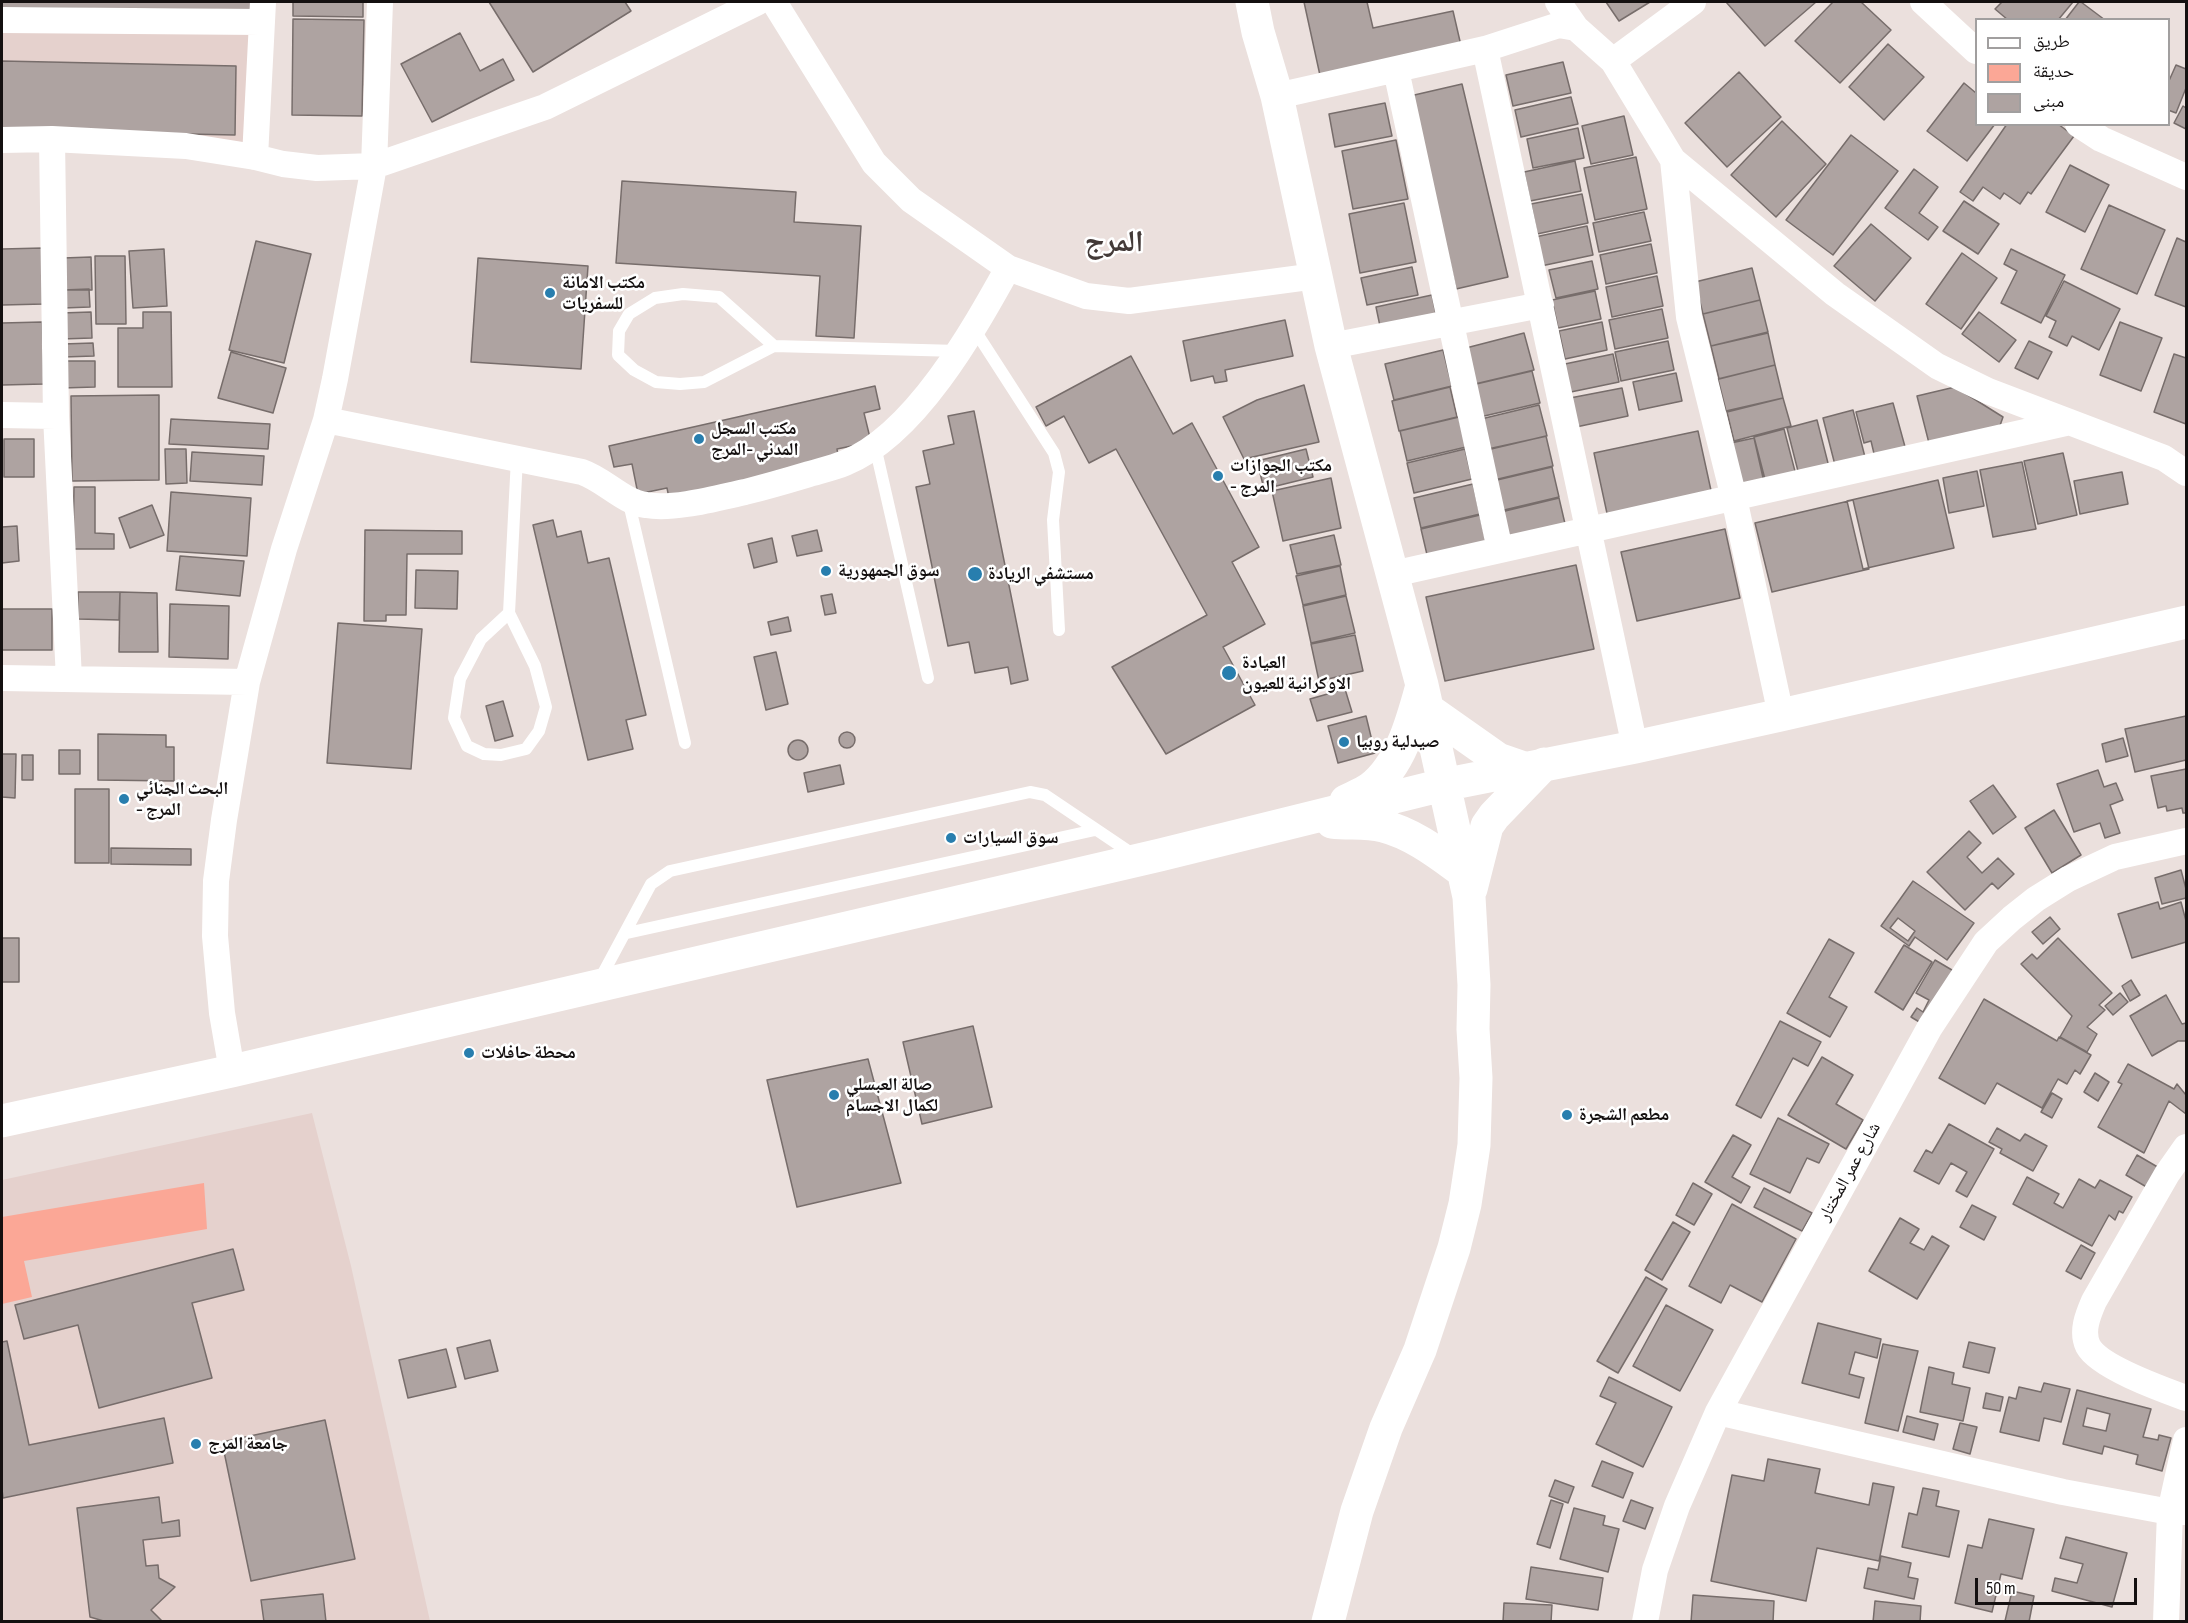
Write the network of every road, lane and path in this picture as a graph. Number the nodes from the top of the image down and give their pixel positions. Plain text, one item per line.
1 (380, 2) edge
2 (758, 2) edge
3 (774, 2) edge
4 (1252, 2) edge
5 (1558, 2) edge
6 (1693, 2) edge
7 (1923, 2) edge
8 (262, 12) edge
9 (2, 20) edge
10 (1576, 28) junction
11 (1485, 49) junction
12 (1975, 49) edge
13 (1613, 61) junction
14 (1396, 70) junction
15 (1277, 96) junction
16 (2081, 126) edge
17 (52, 139) junction
18 (2, 140) edge
19 (255, 157) junction
20 (1673, 160) junction
21 (374, 166) junction
22 (2187, 177) edge
23 (1008, 268) junction
24 (1316, 276) junction
25 (1541, 305) junction
26 (1450, 324) junction
27 (974, 329) junction
28 (774, 346) junction
29 (1331, 346) junction
30 (959, 351) junction
31 (2, 415) edge
32 (56, 416) junction
33 (326, 420) junction
34 (2070, 422) junction
35 (874, 446) junction
36 (517, 458) junction
37 (2187, 473) edge
38 (627, 498) junction
39 (1734, 498) junction
40 (1589, 531) junction
41 (1500, 550) junction
42 (1393, 574) junction
43 (509, 613) junction
44 (2187, 622) edge
45 (1059, 630) dead end
46 (2, 678) edge
47 (69, 678) junction
48 (928, 678) dead end
49 (247, 682) junction
50 (1424, 697) junction
51 (1781, 715) junction
52 (685, 743) dead end
53 (1635, 747) junction
54 (1534, 766) junction
55 (1443, 785) junction
56 (1310, 817) junction
57 (1095, 830) junction
58 (2187, 841) edge
59 (1140, 859) junction
60 (1466, 884) junction
61 (627, 933) junction
62 (597, 985) junction
63 (232, 1071) junction
64 (2, 1121) edge
65 (2187, 1147) edge
66 (2187, 1398) edge
67 (1718, 1412) junction
68 (2187, 1440) edge
69 (2178, 1512) edge
70 (1328, 1622) edge
71 (1645, 1622) edge
72 (2166, 1622) edge

1 - 21 street
2 - 21 street
3 - 23 street
4 - 15 main road
5 - 10 street
6 - 13 street
7 - 12 street
8 - 9 street
8 - 19 street
10 - 11 street
10 - 13 street
11 - 14 street
11 - 25 street
13 - 20 street
14 - 15 street
14 - 26 street
15 - 24 main road
16 - 22 street
17 - 18 street
17 - 19 street
17 - 32 street
19 - 21 street
20 - 34 street
20 - 39 street
21 - 33 street
23 - 24 street
23 - 27 street
24 - 29 main road
25 - 26 street
25 - 40 street
26 - 29 street
26 - 41 street
27 - 30 street
27 - 45 lane
28 - 28 lane
28 - 30 lane
29 - 42 main road
30 - 35 street
31 - 32 street
32 - 47 street
33 - 36 street
33 - 49 street
34 - 37 street
34 - 39 street
35 - 38 street
35 - 48 lane
36 - 38 street
36 - 43 lane
38 - 52 lane
39 - 40 street
39 - 51 street
40 - 41 street
40 - 53 street
41 - 42 street
42 - 50 main road
43 - 43 lane
44 - 51 main road
46 - 47 street
47 - 49 street
49 - 63 street
50 - 54 main road
50 - 55 main road
50 - 56 main road
51 - 53 main road
53 - 54 main road
54 - 55 main road
54 - 60 main road
55 - 56 main road
55 - 60 main road
56 - 59 main road
56 - 60 main road
57 - 59 lane
57 - 61 lane
57 - 61 lane
58 - 67 street, شارع عمر المختار
59 - 62 main road
60 - 70 main road
61 - 62 lane
62 - 63 main road
63 - 64 main road
65 - 66 street
67 - 69 street
67 - 71 street, شارع عمر المختار
68 - 69 street
69 - 72 street

